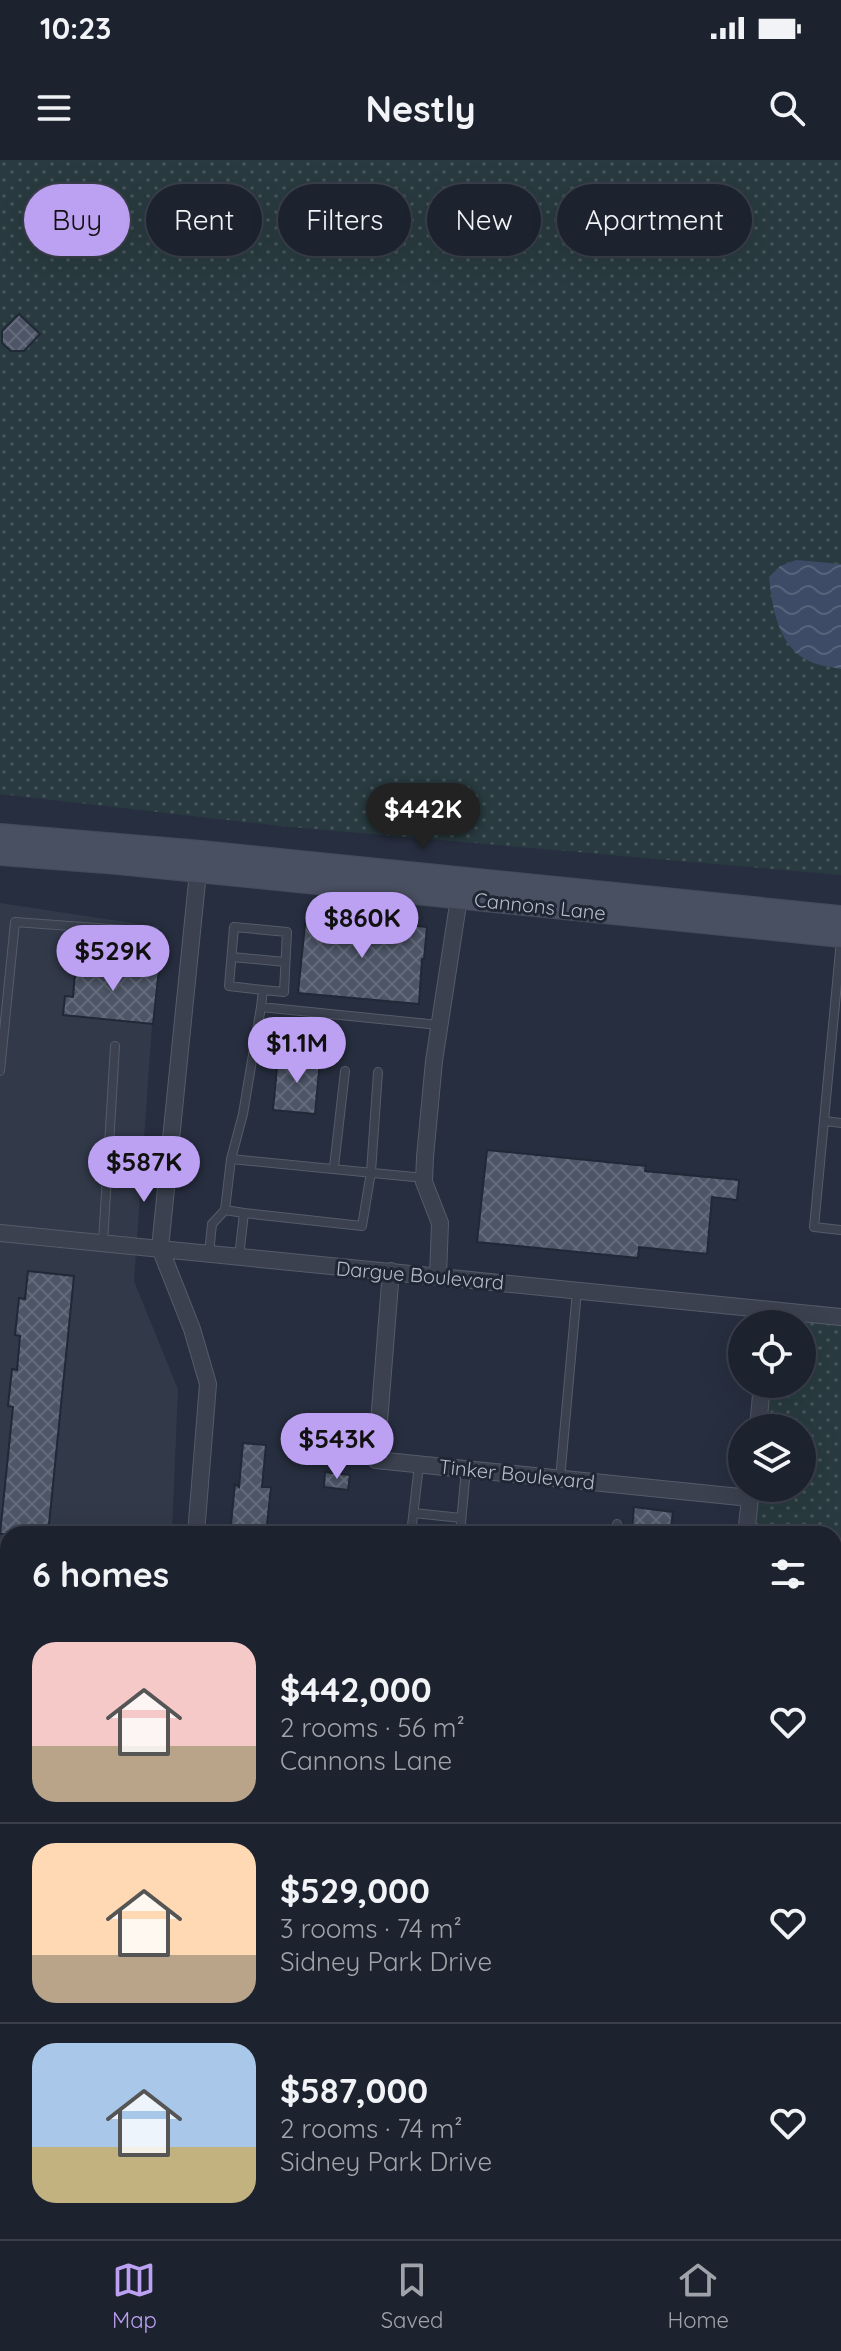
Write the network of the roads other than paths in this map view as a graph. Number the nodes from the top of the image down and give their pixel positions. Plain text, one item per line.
1 (0, 835) edge
2 (0, 854) edge
3 (200, 862) junction
4 (460, 888) junction
5 (841, 917) edge
6 (138, 931) dead end
7 (841, 936) edge
8 (232, 957) junction
9 (285, 962) junction
10 (263, 990) junction
11 (261, 1007) junction
12 (439, 1025) junction
13 (115, 1046) dead end
14 (0, 1071) edge
15 (345, 1071) dead end
16 (378, 1072) dead end
17 (825, 1121) junction
18 (841, 1123) edge
19 (231, 1159) junction
20 (334, 1167) junction
21 (371, 1172) junction
22 (424, 1178) junction
23 (225, 1210) junction
24 (244, 1213) junction
25 (841, 1230) edge
26 (0, 1233) edge
27 (103, 1242) junction
28 (160, 1248) junction
29 (209, 1254) junction
30 (239, 1258) junction
31 (391, 1271) junction
32 (438, 1276) junction
33 (578, 1290) junction
34 (728, 1311) edge
35 (816, 1317) edge
36 (841, 1317) edge
37 (419, 1465) junction
38 (466, 1469) junction
39 (560, 1479) junction
40 (728, 1491) edge
41 (750, 1502) edge
42 (414, 1513) junction
43 (461, 1518) junction
44 (197, 1526) edge
45 (412, 1526) edge
46 (460, 1526) edge
47 (747, 1526) edge

1 - 3 main road, Cannons Lane
2 - 3 main road, Cannons Lane
3 - 4 main road, Cannons Lane
3 - 28 street
4 - 5 main road, Cannons Lane
4 - 7 main road, Cannons Lane
4 - 12 street
6 - 14 lane
7 - 17 lane
8 - 9 lane
8 - 9 lane
8 - 10 lane
9 - 10 lane
10 - 11 lane
11 - 12 lane
11 - 19 lane
12 - 22 street
13 - 27 lane
15 - 20 lane
16 - 21 lane
17 - 18 lane
17 - 25 lane
19 - 20 lane
19 - 23 lane
20 - 21 lane
21 - 22 lane
21 - 24 lane
22 - 32 street
23 - 24 lane
23 - 29 lane
24 - 30 lane
26 - 27 street, Dargue Boulevard
27 - 28 street, Dargue Boulevard
28 - 29 street, Dargue Boulevard
28 - 44 street
29 - 30 street, Dargue Boulevard
30 - 31 street, Dargue Boulevard
31 - 32 street, Dargue Boulevard
31 - 37 street, Tinker Boulevard
32 - 33 street, Dargue Boulevard
33 - 34 street, Dargue Boulevard
33 - 39 lane
35 - 36 street, Dargue Boulevard
37 - 38 street, Tinker Boulevard
37 - 42 lane
38 - 39 street, Tinker Boulevard
38 - 43 lane
39 - 40 street, Tinker Boulevard
41 - 47 street
42 - 43 lane
42 - 45 lane
43 - 46 lane

